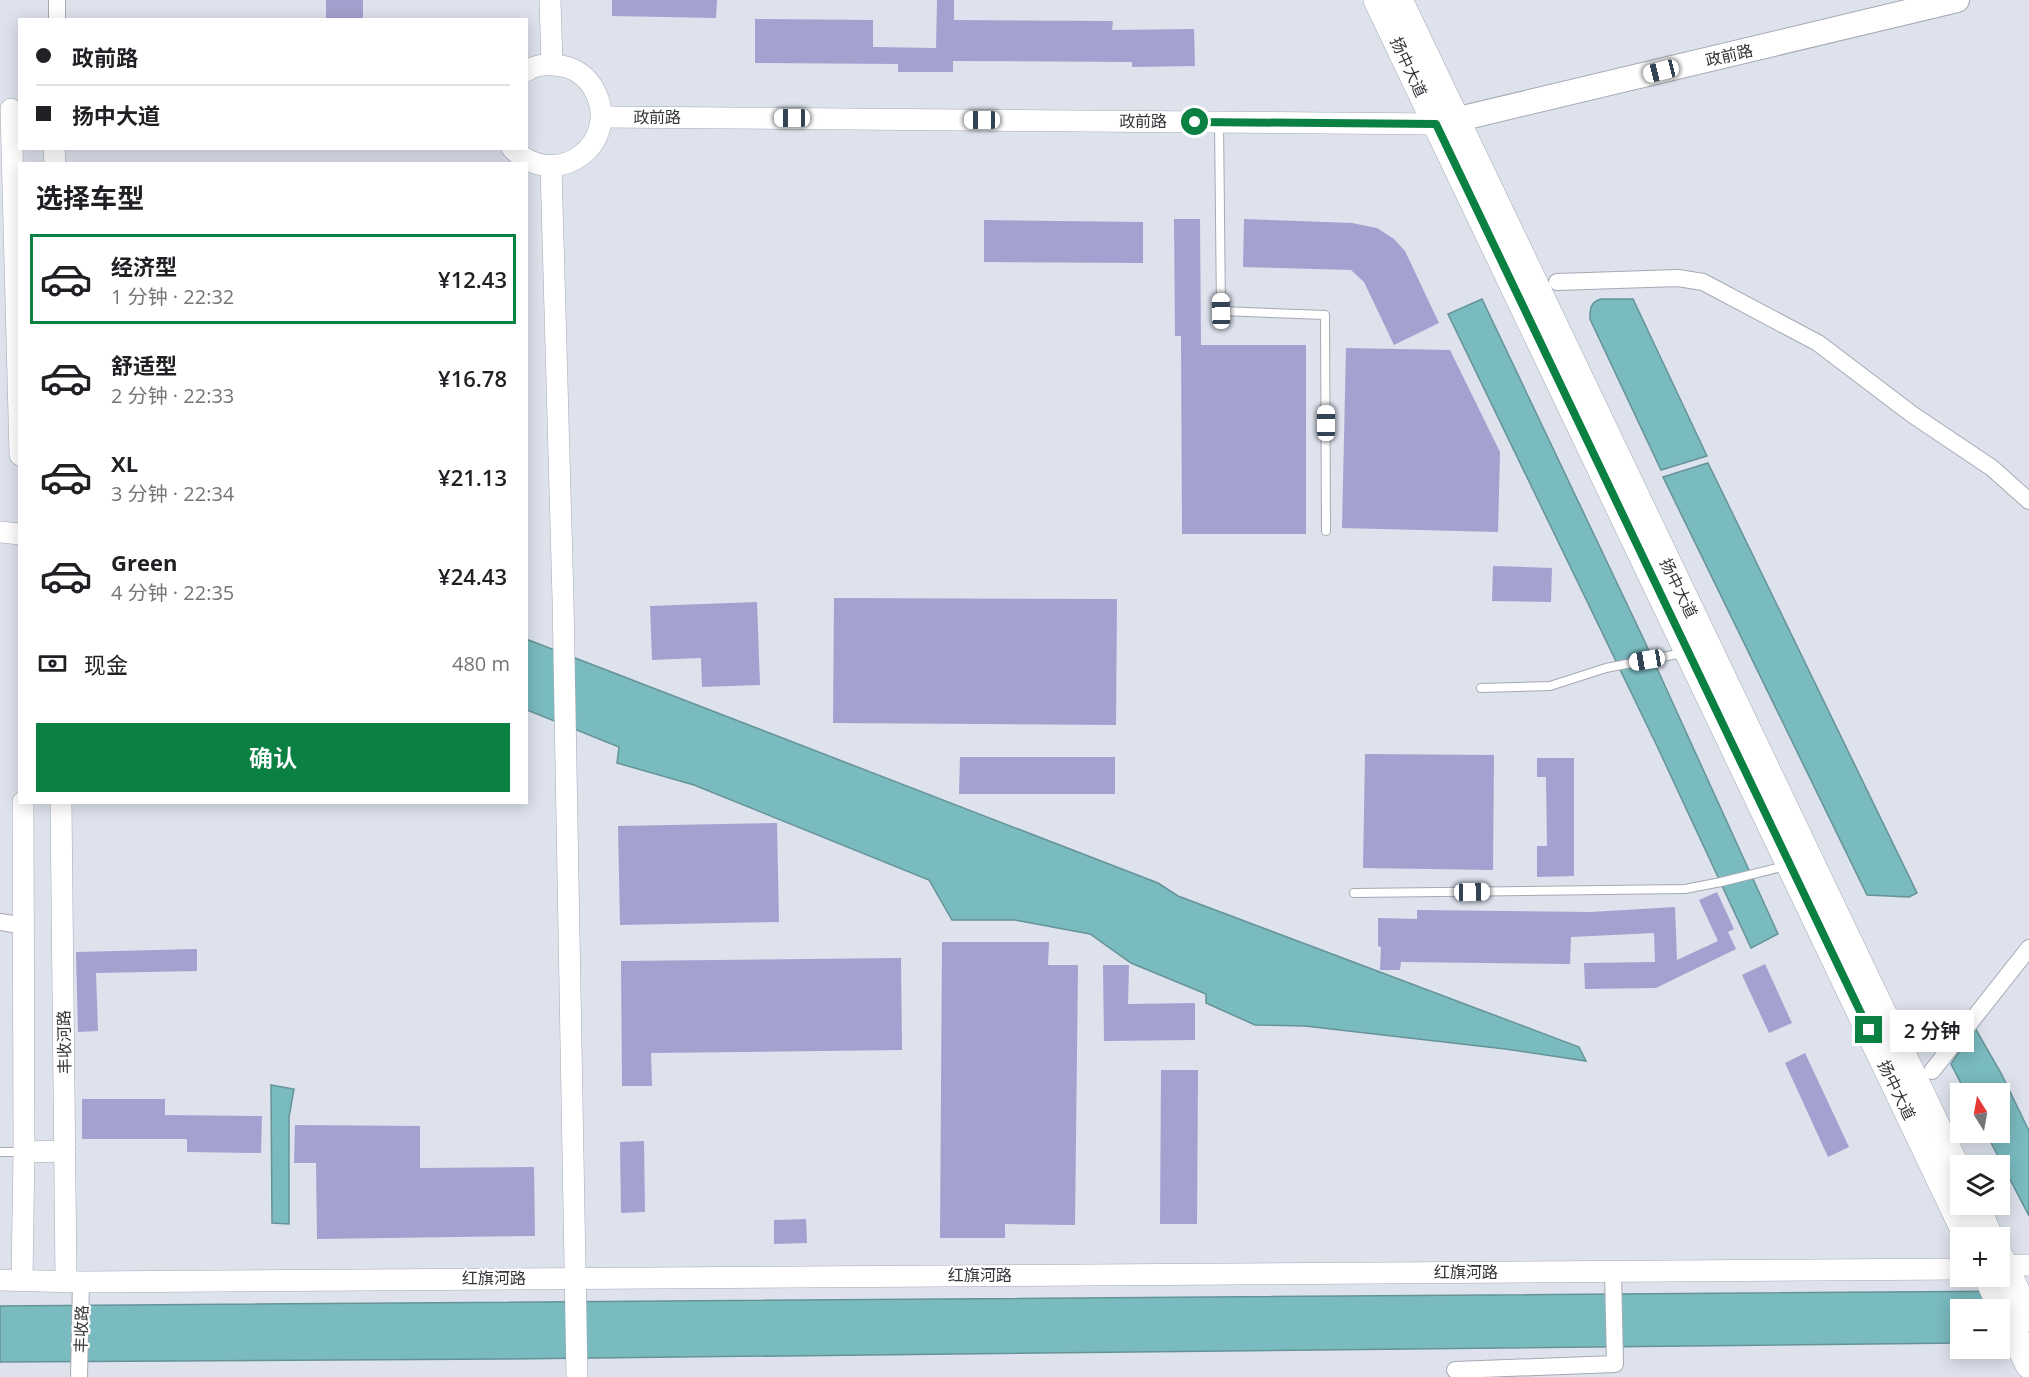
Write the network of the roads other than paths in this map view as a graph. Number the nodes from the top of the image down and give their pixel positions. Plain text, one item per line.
1 (57, 0) edge
2 (550, 0) edge
3 (1377, 0) edge
4 (1399, 0) edge
5 (1957, 0) edge
6 (57, 18) edge
7 (552, 64) junction
8 (528, 70) edge
9 (10, 109) edge
10 (602, 117) junction
11 (1219, 122) junction
12 (1446, 122) junction
13 (515, 150) edge
14 (550, 167) junction
15 (1557, 282) dead end
16 (18, 386) edge
17 (2029, 501) edge
18 (0, 531) edge
19 (1326, 531) dead end
20 (18, 534) edge
21 (1688, 652) junction
22 (1481, 688) dead end
23 (23, 804) edge
24 (61, 804) edge
25 (1790, 865) junction
26 (1354, 893) dead end
27 (0, 922) edge
28 (24, 926) junction
29 (2029, 948) edge
30 (1932, 1071) dead end
31 (65, 1151) junction
32 (0, 1152) edge
33 (24, 1152) junction
34 (1950, 1155) edge
35 (1963, 1227) edge
36 (1950, 1269) edge
37 (1613, 1271) junction
38 (2010, 1278) edge
39 (0, 1280) edge
40 (22, 1280) junction
41 (575, 1283) junction
42 (76, 1286) junction
43 (2009, 1287) edge
44 (2029, 1318) edge
45 (2029, 1365) edge
46 (1455, 1370) dead end
47 (79, 1372) edge
48 (577, 1373) edge

1 - 6 street
2 - 7 street
3 - 12 main road, 扬中大道
4 - 12 main road, 扬中大道
5 - 12 main road, 政前路
7 - 8 street
7 - 10 street
9 - 16 street
10 - 11 street, 政前路
10 - 14 street
11 - 12 street, 政前路
11 - 19 lane
12 - 21 main road, 扬中大道
12 - 34 main road, 扬中大道
13 - 14 street
14 - 41 street
15 - 17 street
18 - 20 street
21 - 22 lane
21 - 25 main road, 扬中大道
23 - 28 street
24 - 31 street, 丰收河路
25 - 26 lane
25 - 35 main road, 扬中大道
27 - 28 street
28 - 33 street
29 - 30 street
31 - 33 street
31 - 42 street, 丰收河路
32 - 33 lane
33 - 40 street
36 - 37 street, 红旗河路
37 - 41 street, 红旗河路
37 - 46 street
38 - 44 main road
39 - 40 street, 红旗河路
40 - 42 street, 红旗河路
41 - 42 street, 红旗河路
41 - 48 street
42 - 47 street, 丰收路
43 - 45 main road

